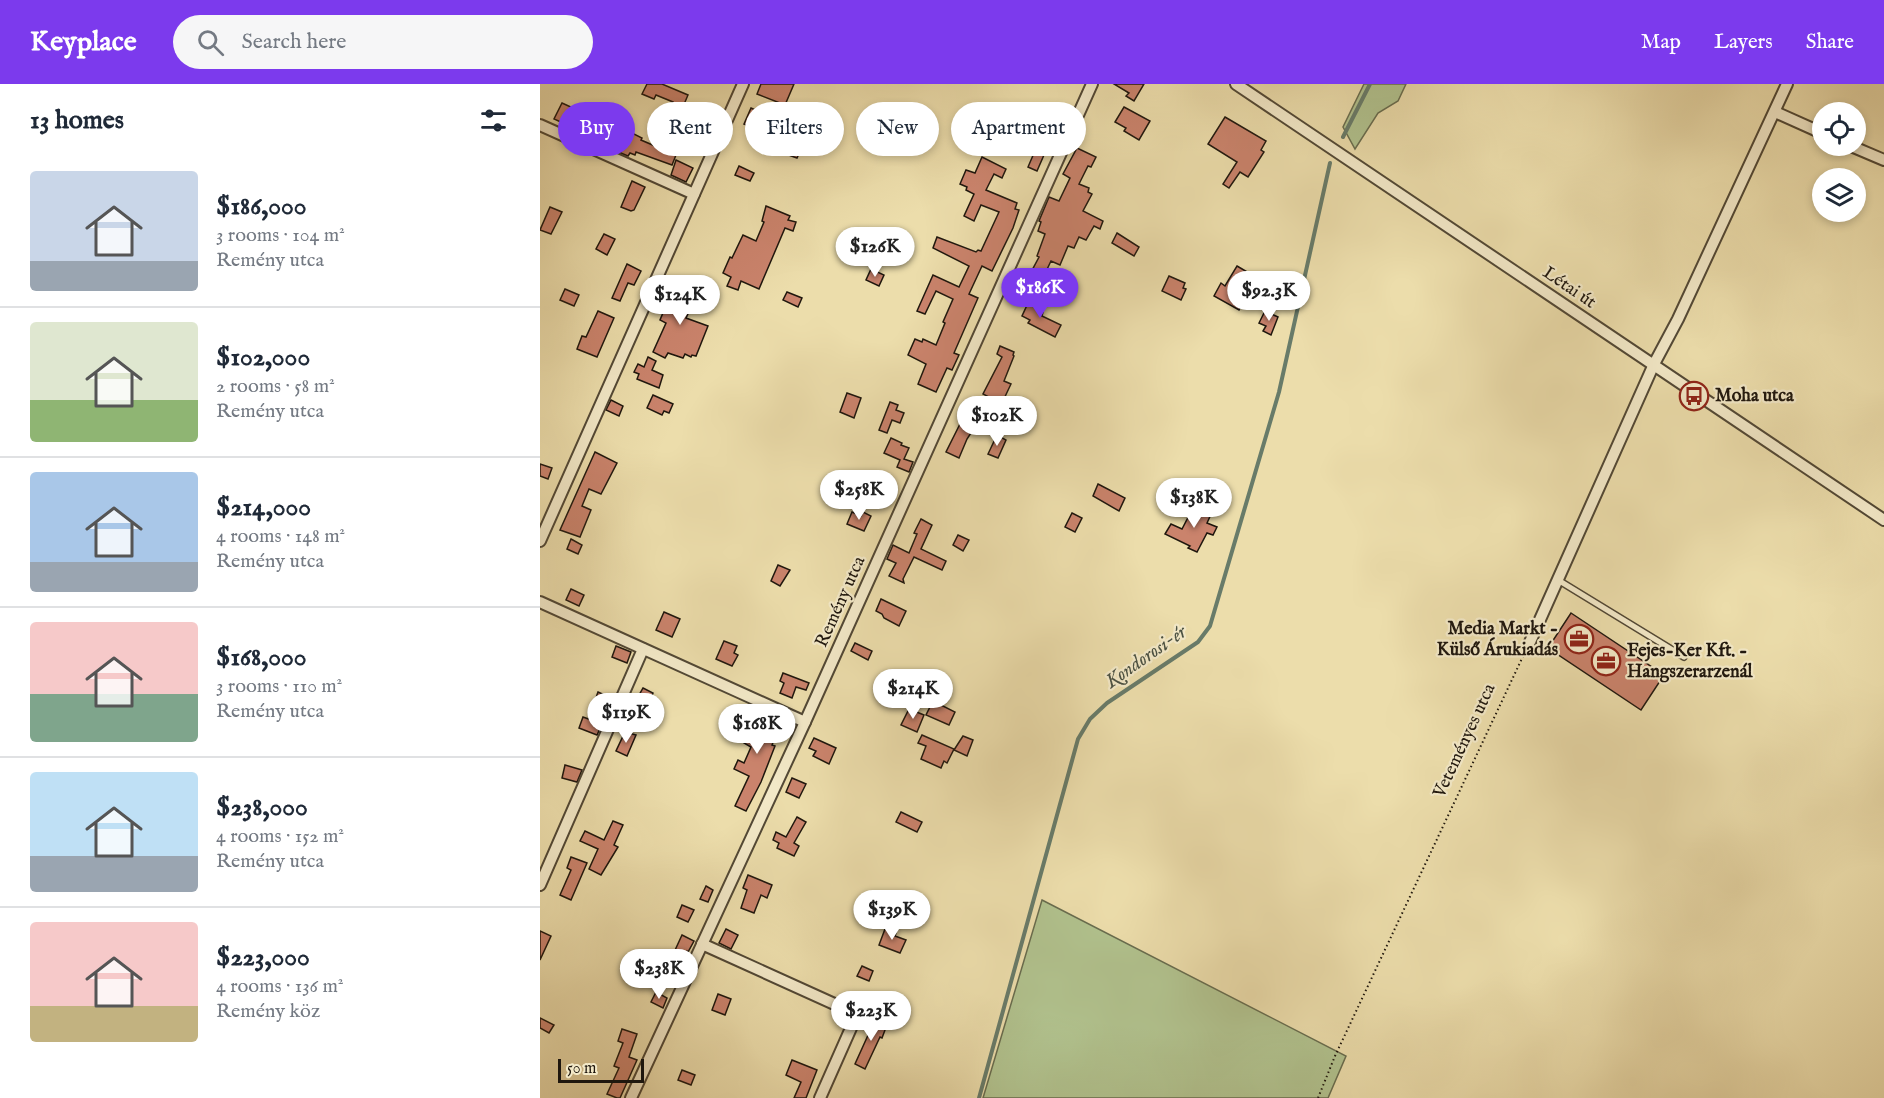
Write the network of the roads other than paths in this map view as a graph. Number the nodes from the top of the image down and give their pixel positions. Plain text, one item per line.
1 (743, 84) edge
2 (1092, 84) edge
3 (1236, 84) edge
4 (1787, 84) edge
5 (1775, 112) junction
6 (540, 125) edge
7 (1812, 129) edge
8 (1866, 152) edge
9 (1884, 160) edge
10 (694, 194) junction
11 (1654, 364) junction
12 (1884, 520) edge
13 (540, 541) edge
14 (1557, 580) junction
15 (540, 602) edge
16 (1530, 642) road end
17 (643, 649) junction
18 (1684, 657) dead end
19 (805, 722) junction
20 (540, 885) edge
21 (702, 944) junction
22 (631, 1098) edge
23 (820, 1098) edge

1 - 10 street
2 - 19 street, Remény utca
3 - 11 street, Létai út
4 - 5 street
5 - 7 street
5 - 11 street
6 - 10 street
8 - 9 street
10 - 13 street
11 - 12 street, Létai út
11 - 14 street
14 - 16 street
14 - 18 lane
15 - 17 street
17 - 19 street
17 - 20 street
19 - 21 street, Remény utca
21 - 22 street, Remény utca
21 - 23 street

